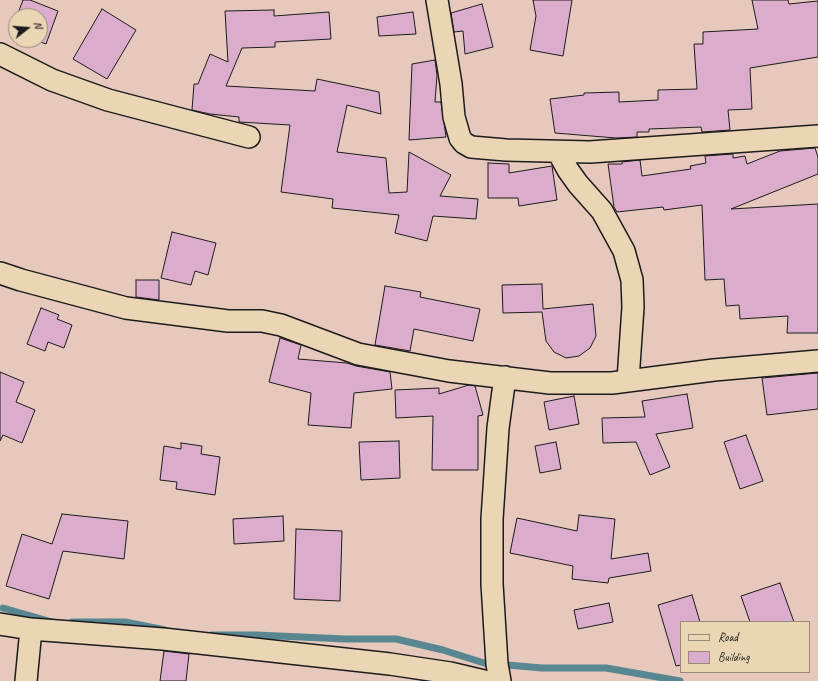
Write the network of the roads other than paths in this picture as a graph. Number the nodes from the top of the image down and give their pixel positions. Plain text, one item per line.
1 (437, 0) edge
2 (0, 54) edge
3 (818, 136) edge
4 (249, 137) dead end
5 (558, 152) junction
6 (0, 273) edge
7 (818, 361) edge
8 (505, 377) junction
9 (628, 380) junction
10 (0, 624) edge
11 (31, 629) junction
12 (26, 681) edge
13 (484, 681) edge
14 (500, 681) edge

1 - 5 street
2 - 4 street
3 - 5 street
5 - 9 street
6 - 8 street
7 - 9 street
8 - 9 street
8 - 14 street
10 - 11 street
11 - 12 street
11 - 13 street

